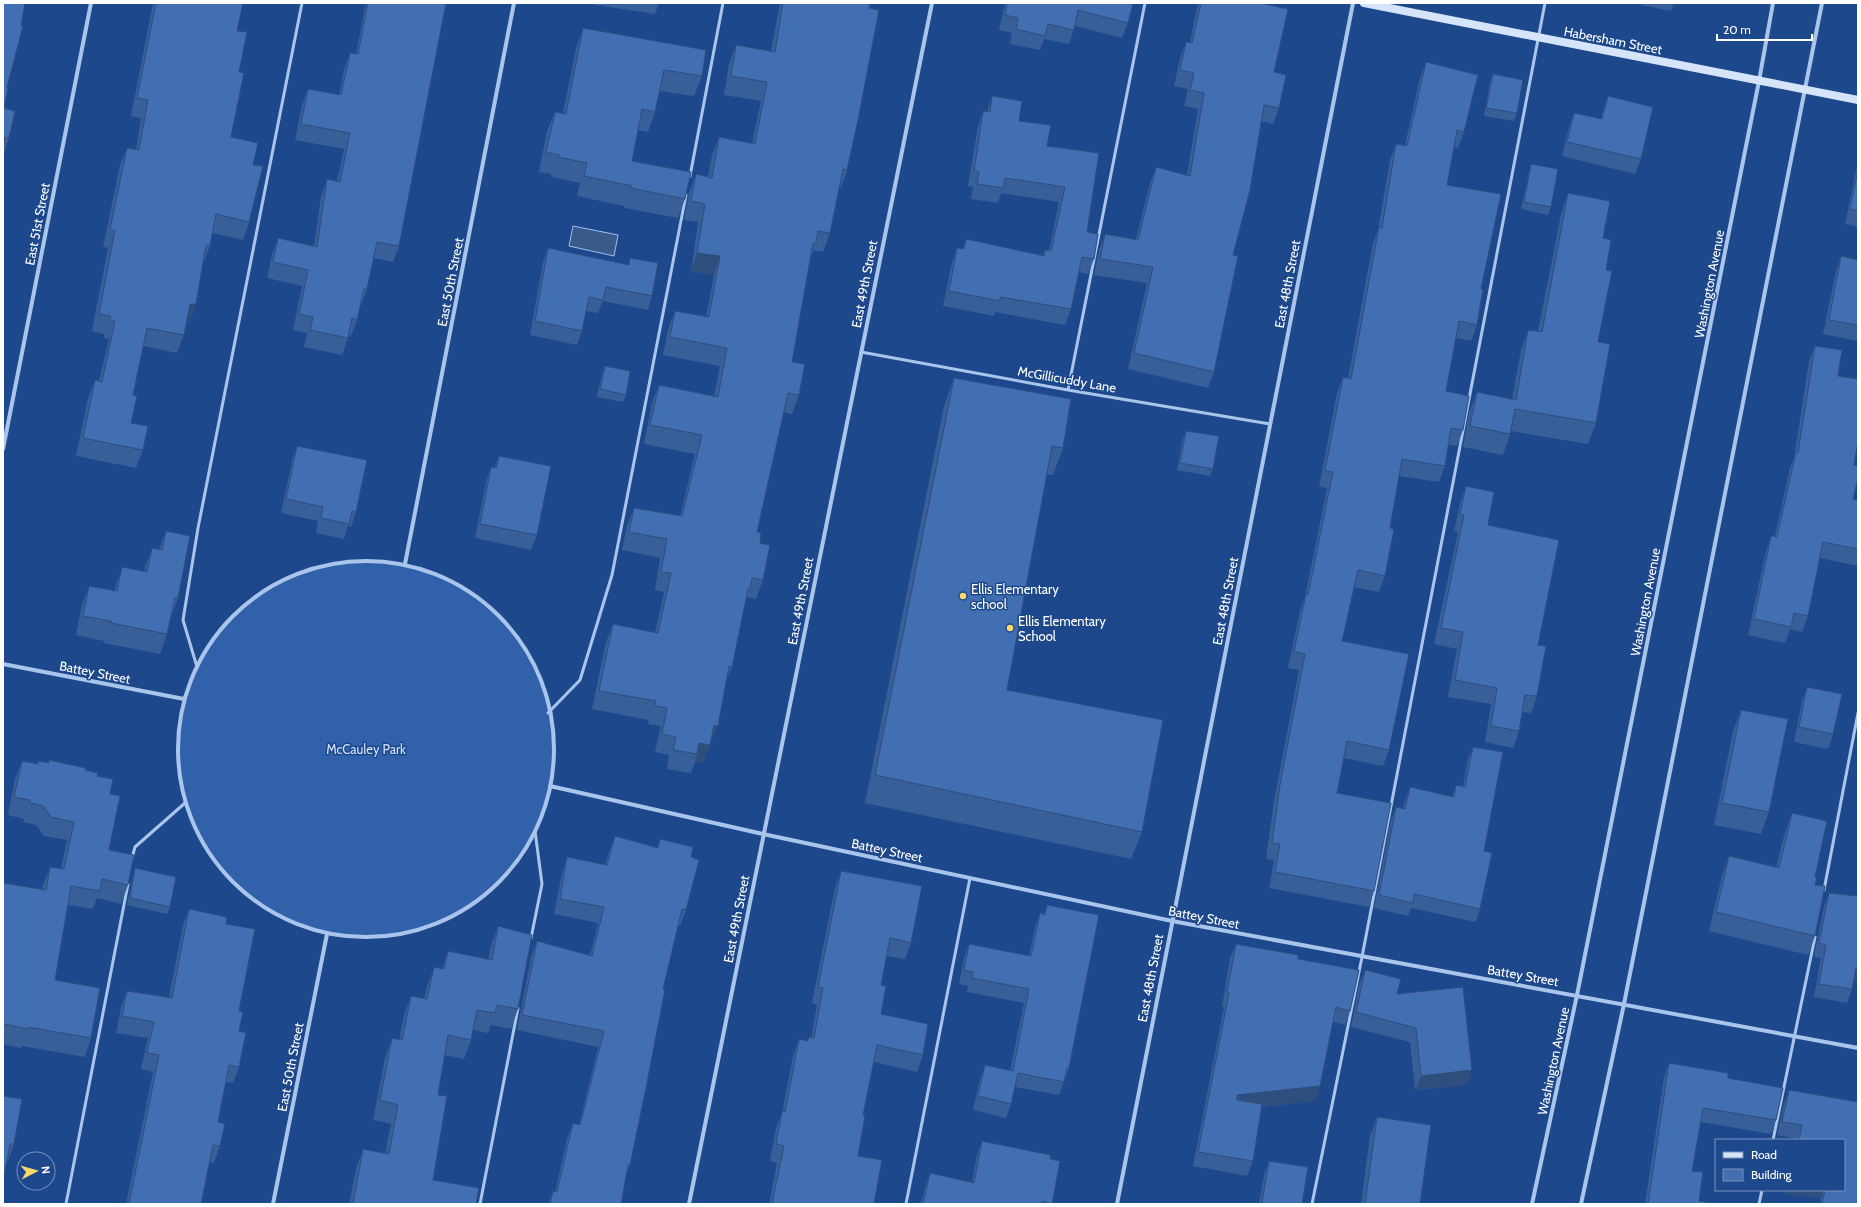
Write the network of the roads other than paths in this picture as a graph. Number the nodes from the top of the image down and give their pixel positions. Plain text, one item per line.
1 (91, 3) edge
2 (302, 3) edge
3 (514, 3) edge
4 (723, 3) edge
5 (932, 3) edge
6 (1145, 3) edge
7 (1353, 3) edge
8 (1364, 3) edge
9 (1545, 3) edge
10 (1773, 3) edge
11 (1822, 3) edge
12 (1539, 38) junction
13 (1759, 81) junction
14 (1806, 90) junction
15 (1858, 100) edge
16 (688, 183) edge
17 (687, 191) edge
18 (861, 352) junction
19 (1068, 390) junction
20 (1270, 424) junction
21 (3, 449) edge
22 (405, 564) junction
23 (3, 664) edge
24 (198, 667) junction
25 (184, 699) junction
26 (548, 713) junction
27 (1858, 713) edge
28 (550, 786) junction
29 (185, 803) junction
30 (535, 831) junction
31 (763, 834) junction
32 (132, 863) edge
33 (129, 878) edge
34 (970, 878) junction
35 (1822, 898) edge
36 (1172, 921) junction
37 (1816, 929) edge
38 (327, 934) junction
39 (530, 946) edge
40 (1362, 957) junction
41 (1577, 995) junction
42 (519, 1001) edge
43 (1624, 1004) junction
44 (1796, 1036) junction
45 (1858, 1048) edge
46 (1773, 1139) edge
47 (1762, 1191) edge
48 (66, 1204) edge
49 (273, 1204) edge
50 (480, 1204) edge
51 (689, 1204) edge
52 (906, 1204) edge
53 (1117, 1204) edge
54 (1312, 1204) edge
55 (1532, 1204) edge
56 (1581, 1204) edge
57 (1759, 1204) edge

1 - 21 street, East 51st Street
2 - 24 lane
3 - 22 street, East 50th Street
4 - 16 lane
5 - 18 street, East 49th Street
6 - 19 lane
7 - 20 street, East 48th Street
8 - 12 street, Habersham Street
9 - 12 lane
10 - 13 street, Washington Avenue
11 - 14 street
12 - 13 street, Habersham Street
12 - 40 lane
13 - 14 street, Habersham Street
13 - 41 street, Washington Avenue
14 - 15 street, Habersham Street
14 - 43 street
17 - 26 lane
18 - 19 lane, McGillicuddy Lane
18 - 31 street, East 49th Street
19 - 20 lane, McGillicuddy Lane
20 - 36 street, East 48th Street
22 - 24 street
22 - 26 street
23 - 25 street, Battey Street
24 - 25 street
25 - 29 street
26 - 28 street
27 - 35 lane
28 - 30 street
28 - 31 street, Battey Street
29 - 32 lane
29 - 38 street
30 - 38 street
30 - 39 lane
31 - 34 street, Battey Street
31 - 51 street, East 49th Street
33 - 48 lane
34 - 36 street, Battey Street
34 - 52 lane
36 - 40 street, Battey Street
36 - 53 street, East 48th Street
37 - 44 lane
38 - 49 street, East 50th Street
40 - 41 street, Battey Street
40 - 54 lane
41 - 43 street, Battey Street
41 - 55 street, Washington Avenue
42 - 50 lane
43 - 44 street, Battey Street
43 - 56 street
44 - 45 street, Battey Street
44 - 46 lane
47 - 57 lane

